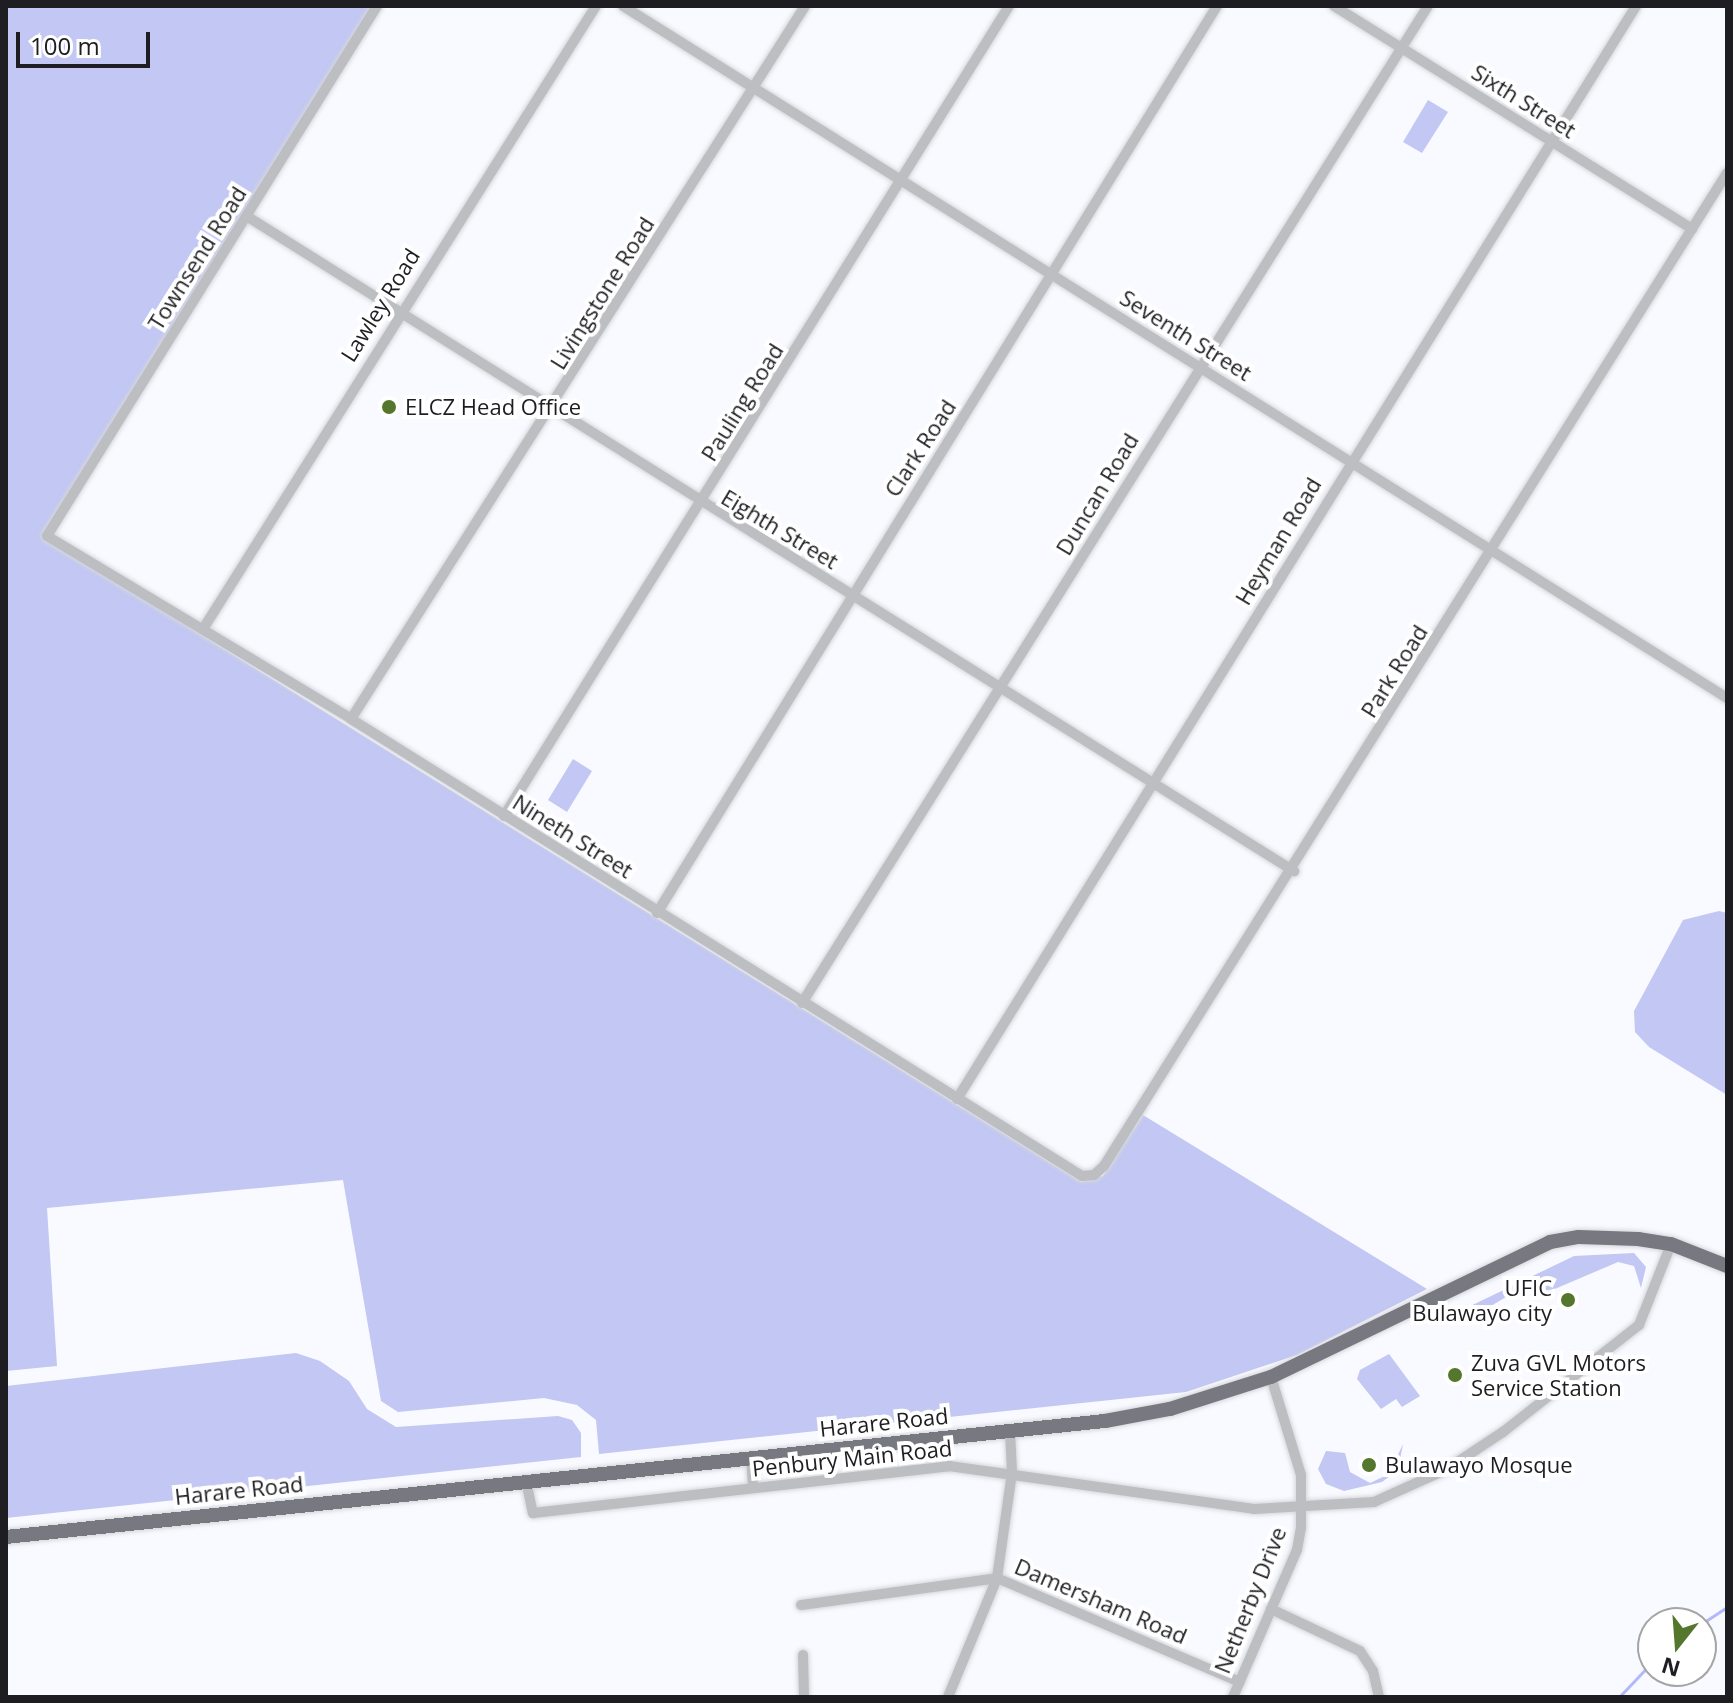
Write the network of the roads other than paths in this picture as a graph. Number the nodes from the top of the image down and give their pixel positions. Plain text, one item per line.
1 (377, 6) edge
2 (596, 6) edge
3 (623, 6) edge
4 (805, 6) edge
5 (1009, 6) edge
6 (1217, 6) edge
7 (1334, 6) edge
8 (1428, 6) edge
9 (1636, 6) edge
10 (1402, 48) junction
11 (754, 87) junction
12 (1552, 142) junction
13 (1727, 173) edge
14 (903, 181) junction
15 (248, 217) junction
16 (1692, 229) junction
17 (1054, 276) junction
18 (399, 311) junction
19 (1198, 367) junction
20 (553, 409) junction
21 (1350, 460) junction
22 (701, 505) junction
23 (48, 530) joint
24 (1492, 551) junction
25 (850, 594) junction
26 (203, 629) junction
27 (1001, 690) junction
28 (1727, 698) edge
29 (351, 719) junction
30 (1153, 784) junction
31 (504, 816) junction
32 (1294, 871) junction
33 (657, 913) junction
34 (802, 1003) junction
35 (957, 1099) junction
36 (1082, 1176) joint
37 (1671, 1244) junction
38 (1727, 1266) edge
39 (1271, 1377) junction
40 (1010, 1431) junction
41 (751, 1457) junction
42 (1012, 1472) junction
43 (526, 1481) junction
44 (753, 1488) junction
45 (1303, 1509) junction
46 (6, 1537) edge
47 (997, 1578) junction
48 (801, 1605) dead end
49 (1271, 1609) junction
50 (803, 1655) dead end
51 (1240, 1682) junction
52 (953, 1695) edge
53 (804, 1697) edge
54 (1233, 1697) edge
55 (1379, 1697) edge

1 - 15 street, Townsend Road
2 - 18 street, Lawley Road
3 - 11 street, Seventh Street
4 - 11 street, Livingstone Road
5 - 14 street, Pauling Road
6 - 17 street, Clark Road
7 - 10 street, Sixth Street
8 - 10 street, Duncan Road
9 - 12 street, Heyman Road
10 - 12 street, Sixth Street
10 - 19 street, Duncan Road
11 - 14 street, Seventh Street
11 - 20 street, Livingstone Road
12 - 16 street, Sixth Street
12 - 21 street, Heyman Road
13 - 16 street, Park Road
14 - 17 street, Seventh Street
14 - 22 street, Pauling Road
15 - 18 street, Eighth Street
15 - 23 street, Townsend Road
16 - 24 street, Park Road
17 - 19 street, Seventh Street
17 - 25 street, Clark Road
18 - 20 street, Eighth Street
18 - 26 street, Lawley Road
19 - 21 street, Seventh Street
19 - 27 street, Duncan Road
20 - 22 street, Eighth Street
20 - 29 street, Livingstone Road
21 - 24 street, Seventh Street
21 - 30 street, Heyman Road
22 - 25 street, Eighth Street
22 - 31 street, Pauling Road
23 - 26 street, Nineth Street
24 - 28 street, Seventh Street
24 - 32 street, Park Road
25 - 27 street, Eighth Street
25 - 33 street, Clark Road
26 - 29 street, Nineth Street
27 - 30 street, Eighth Street
27 - 34 street, Duncan Road
29 - 31 street, Nineth Street
30 - 32 street, Eighth Street
30 - 35 street, Heyman Road
31 - 33 street, Nineth Street
32 - 36 street, Park Road
33 - 34 street, Nineth Street
34 - 35 street, Nineth Street
35 - 36 street, Nineth Street
37 - 38 highway, Harare Road
37 - 39 highway, Harare Road
37 - 45 street, Penbury Main Road
39 - 40 highway, Harare Road
39 - 45 street, Netherby Drive
40 - 41 highway, Harare Road
40 - 42 street
41 - 43 highway, Harare Road
41 - 44 street
42 - 44 street, Penbury Main Road
42 - 45 street, Penbury Main Road
42 - 47 street
43 - 44 street, Penbury Main Road
43 - 46 highway, Harare Road
45 - 49 street, Netherby Drive
47 - 48 street, Damersham Road
47 - 51 street, Damersham Road
47 - 52 street
49 - 51 street, Netherby Drive
49 - 55 street
50 - 53 street
51 - 54 street, Netherby Drive

